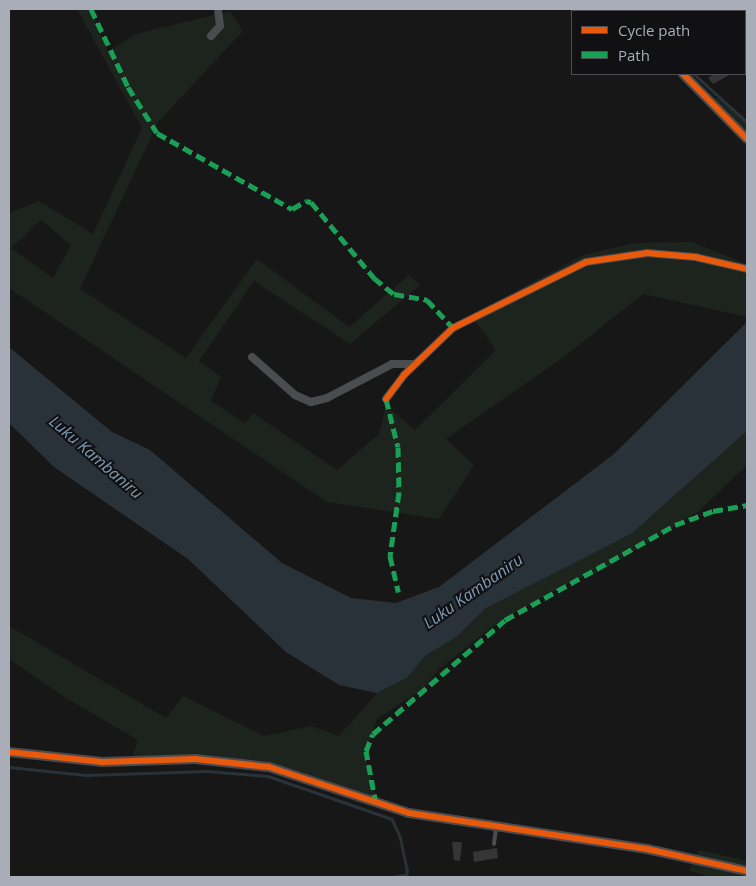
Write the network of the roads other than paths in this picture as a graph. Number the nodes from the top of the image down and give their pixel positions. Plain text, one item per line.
1 (218, 9) edge
2 (211, 36) dead end
3 (684, 75) edge
4 (747, 139) edge
5 (747, 269) edge
6 (252, 357) dead end
7 (415, 364) junction
8 (386, 399) dead end
9 (9, 752) edge
10 (495, 833) junction
11 (494, 844) dead end
12 (747, 871) edge

1 - 2 street
3 - 4 street
5 - 7 street
6 - 7 street
7 - 8 street
9 - 10 street
10 - 11 lane
10 - 12 street

